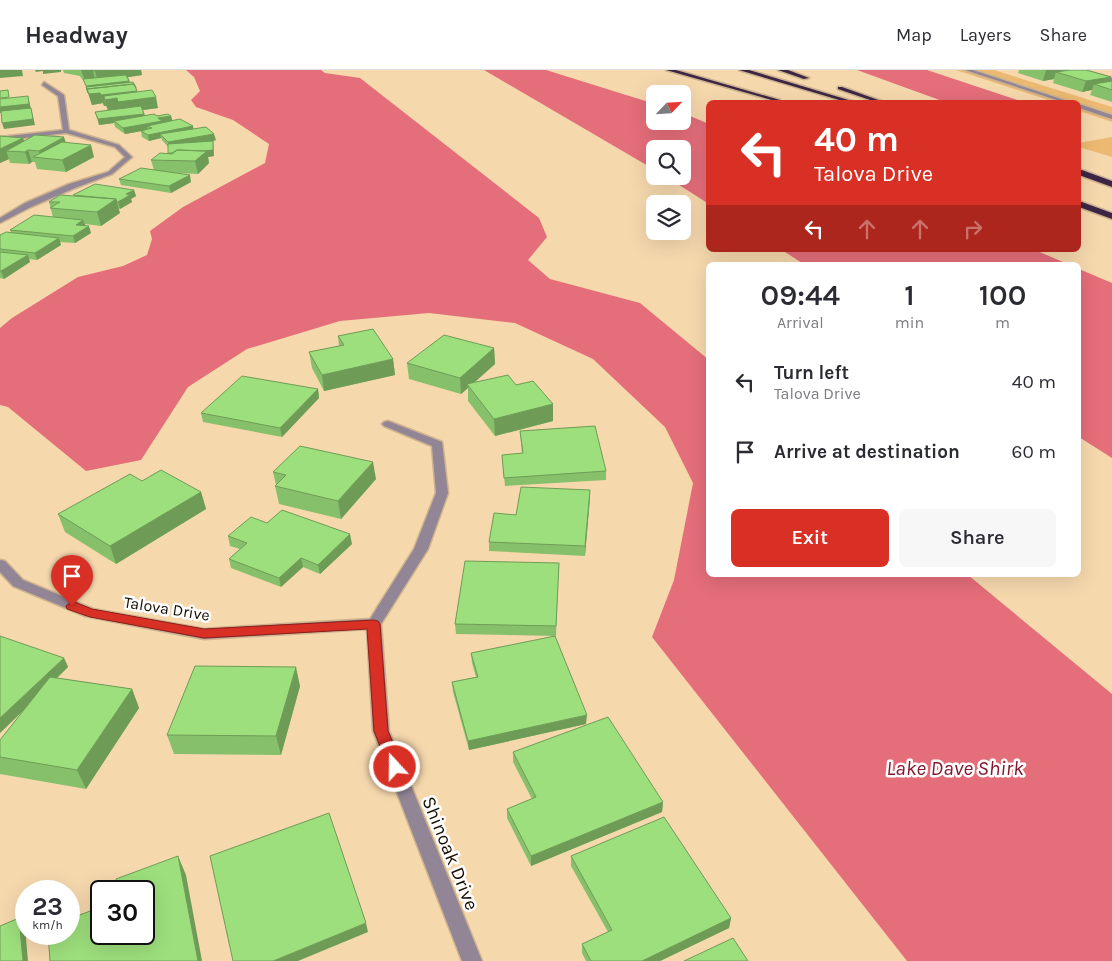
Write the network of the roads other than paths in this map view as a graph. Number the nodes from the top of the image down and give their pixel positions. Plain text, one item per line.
1 (669, 70) edge
2 (678, 70) edge
3 (742, 70) edge
4 (781, 70) edge
5 (968, 70) edge
6 (1077, 70) edge
7 (1112, 80) edge
8 (815, 81) dead end
9 (44, 84) dead end
10 (833, 86) dead end
11 (776, 100) edge
12 (777, 100) edge
13 (845, 100) edge
14 (875, 100) edge
15 (1061, 100) edge
16 (1081, 107) edge
17 (1112, 117) edge
18 (66, 130) junction
19 (0, 139) edge
20 (1081, 175) edge
21 (1112, 186) edge
22 (1081, 205) edge
23 (1112, 216) edge
24 (0, 221) edge
25 (388, 424) dead end
26 (0, 564) edge
27 (374, 624) junction
28 (472, 961) edge

1 - 11 highway
2 - 12 highway
3 - 13 highway
4 - 8 highway
5 - 15 street
6 - 7 street
9 - 18 street
10 - 14 highway
16 - 17 street
18 - 19 street
18 - 24 street
20 - 21 highway
22 - 23 highway
25 - 27 street
26 - 27 street, Talova Drive
27 - 28 street, Shinoak Drive

